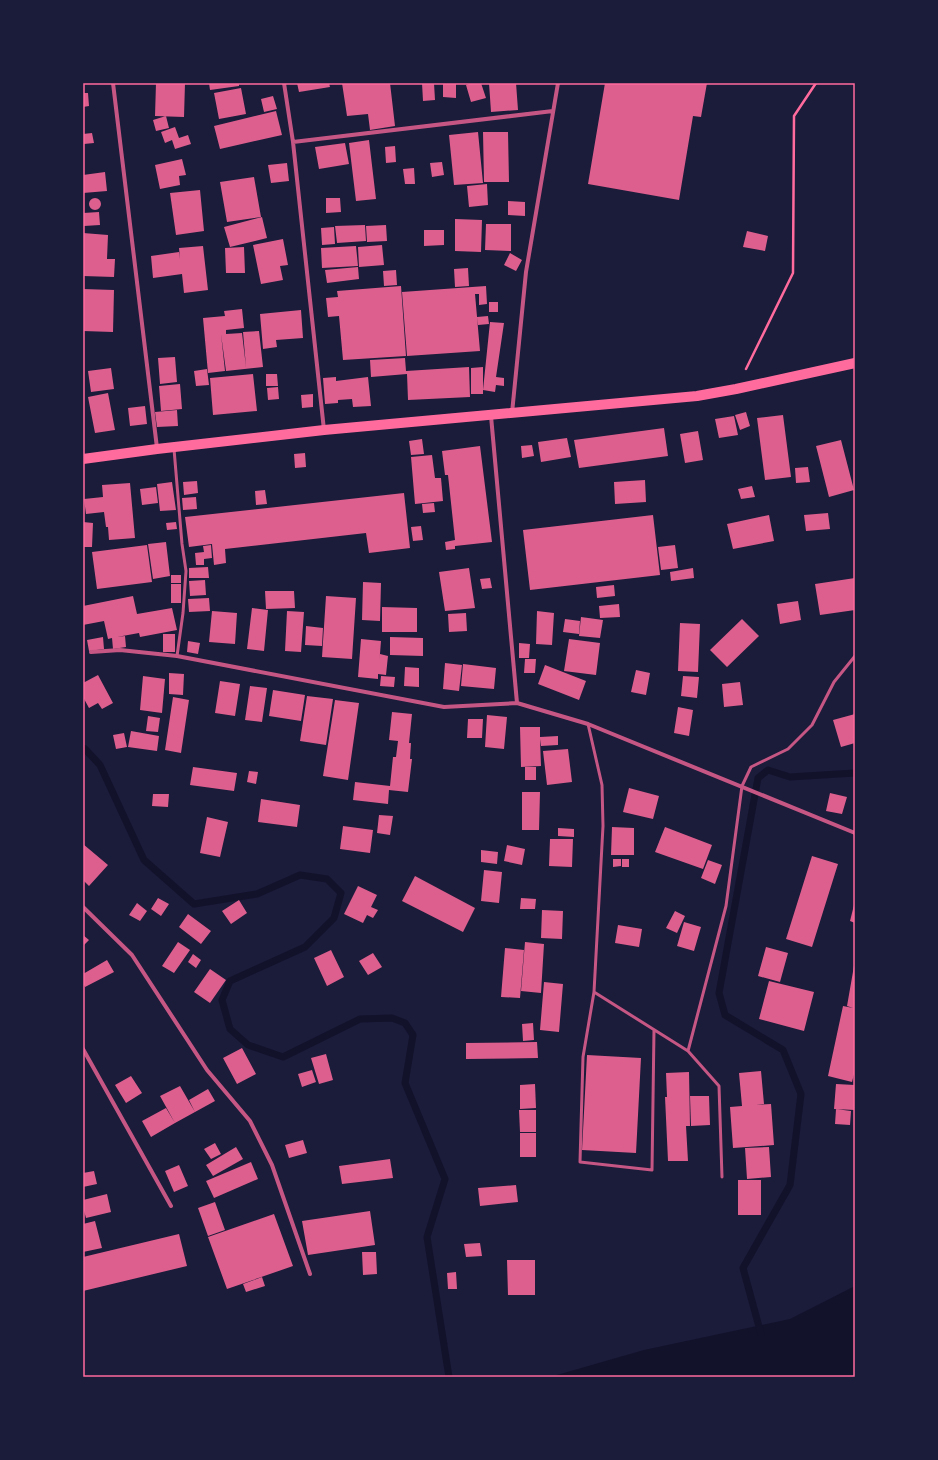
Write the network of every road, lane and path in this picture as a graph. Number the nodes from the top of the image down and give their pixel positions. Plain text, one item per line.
1 (113, 83) edge
2 (284, 83) edge
3 (558, 83) edge
4 (816, 83) edge
5 (553, 111) junction
6 (293, 142) junction
7 (855, 363) edge
8 (736, 389) junction
9 (512, 413) junction
10 (490, 415) junction
11 (324, 430) junction
12 (174, 448) junction
13 (157, 449) junction
14 (83, 459) edge
15 (91, 652) dead end
16 (177, 656) junction
17 (855, 656) edge
18 (517, 703) junction
19 (588, 724) junction
20 (744, 787) junction
21 (855, 833) edge
22 (83, 907) edge
23 (594, 992) junction
24 (654, 1030) junction
25 (83, 1049) edge
26 (688, 1051) junction
27 (722, 1177) dead end
28 (171, 1206) dead end
29 (310, 1274) dead end

1 - 13 street
2 - 6 street
3 - 5 street
4 - 8 path
5 - 6 street
5 - 9 street
6 - 11 street
7 - 8 main road
8 - 9 main road
9 - 10 main road
10 - 11 main road
10 - 18 street
11 - 12 main road
12 - 13 main road
12 - 16 lane
13 - 14 main road
15 - 16 street
16 - 18 street
17 - 20 lane
18 - 19 street
19 - 20 street
19 - 23 lane
20 - 21 street
20 - 26 lane
22 - 29 street
23 - 24 lane
23 - 24 lane
24 - 26 lane
25 - 28 street
26 - 27 lane

